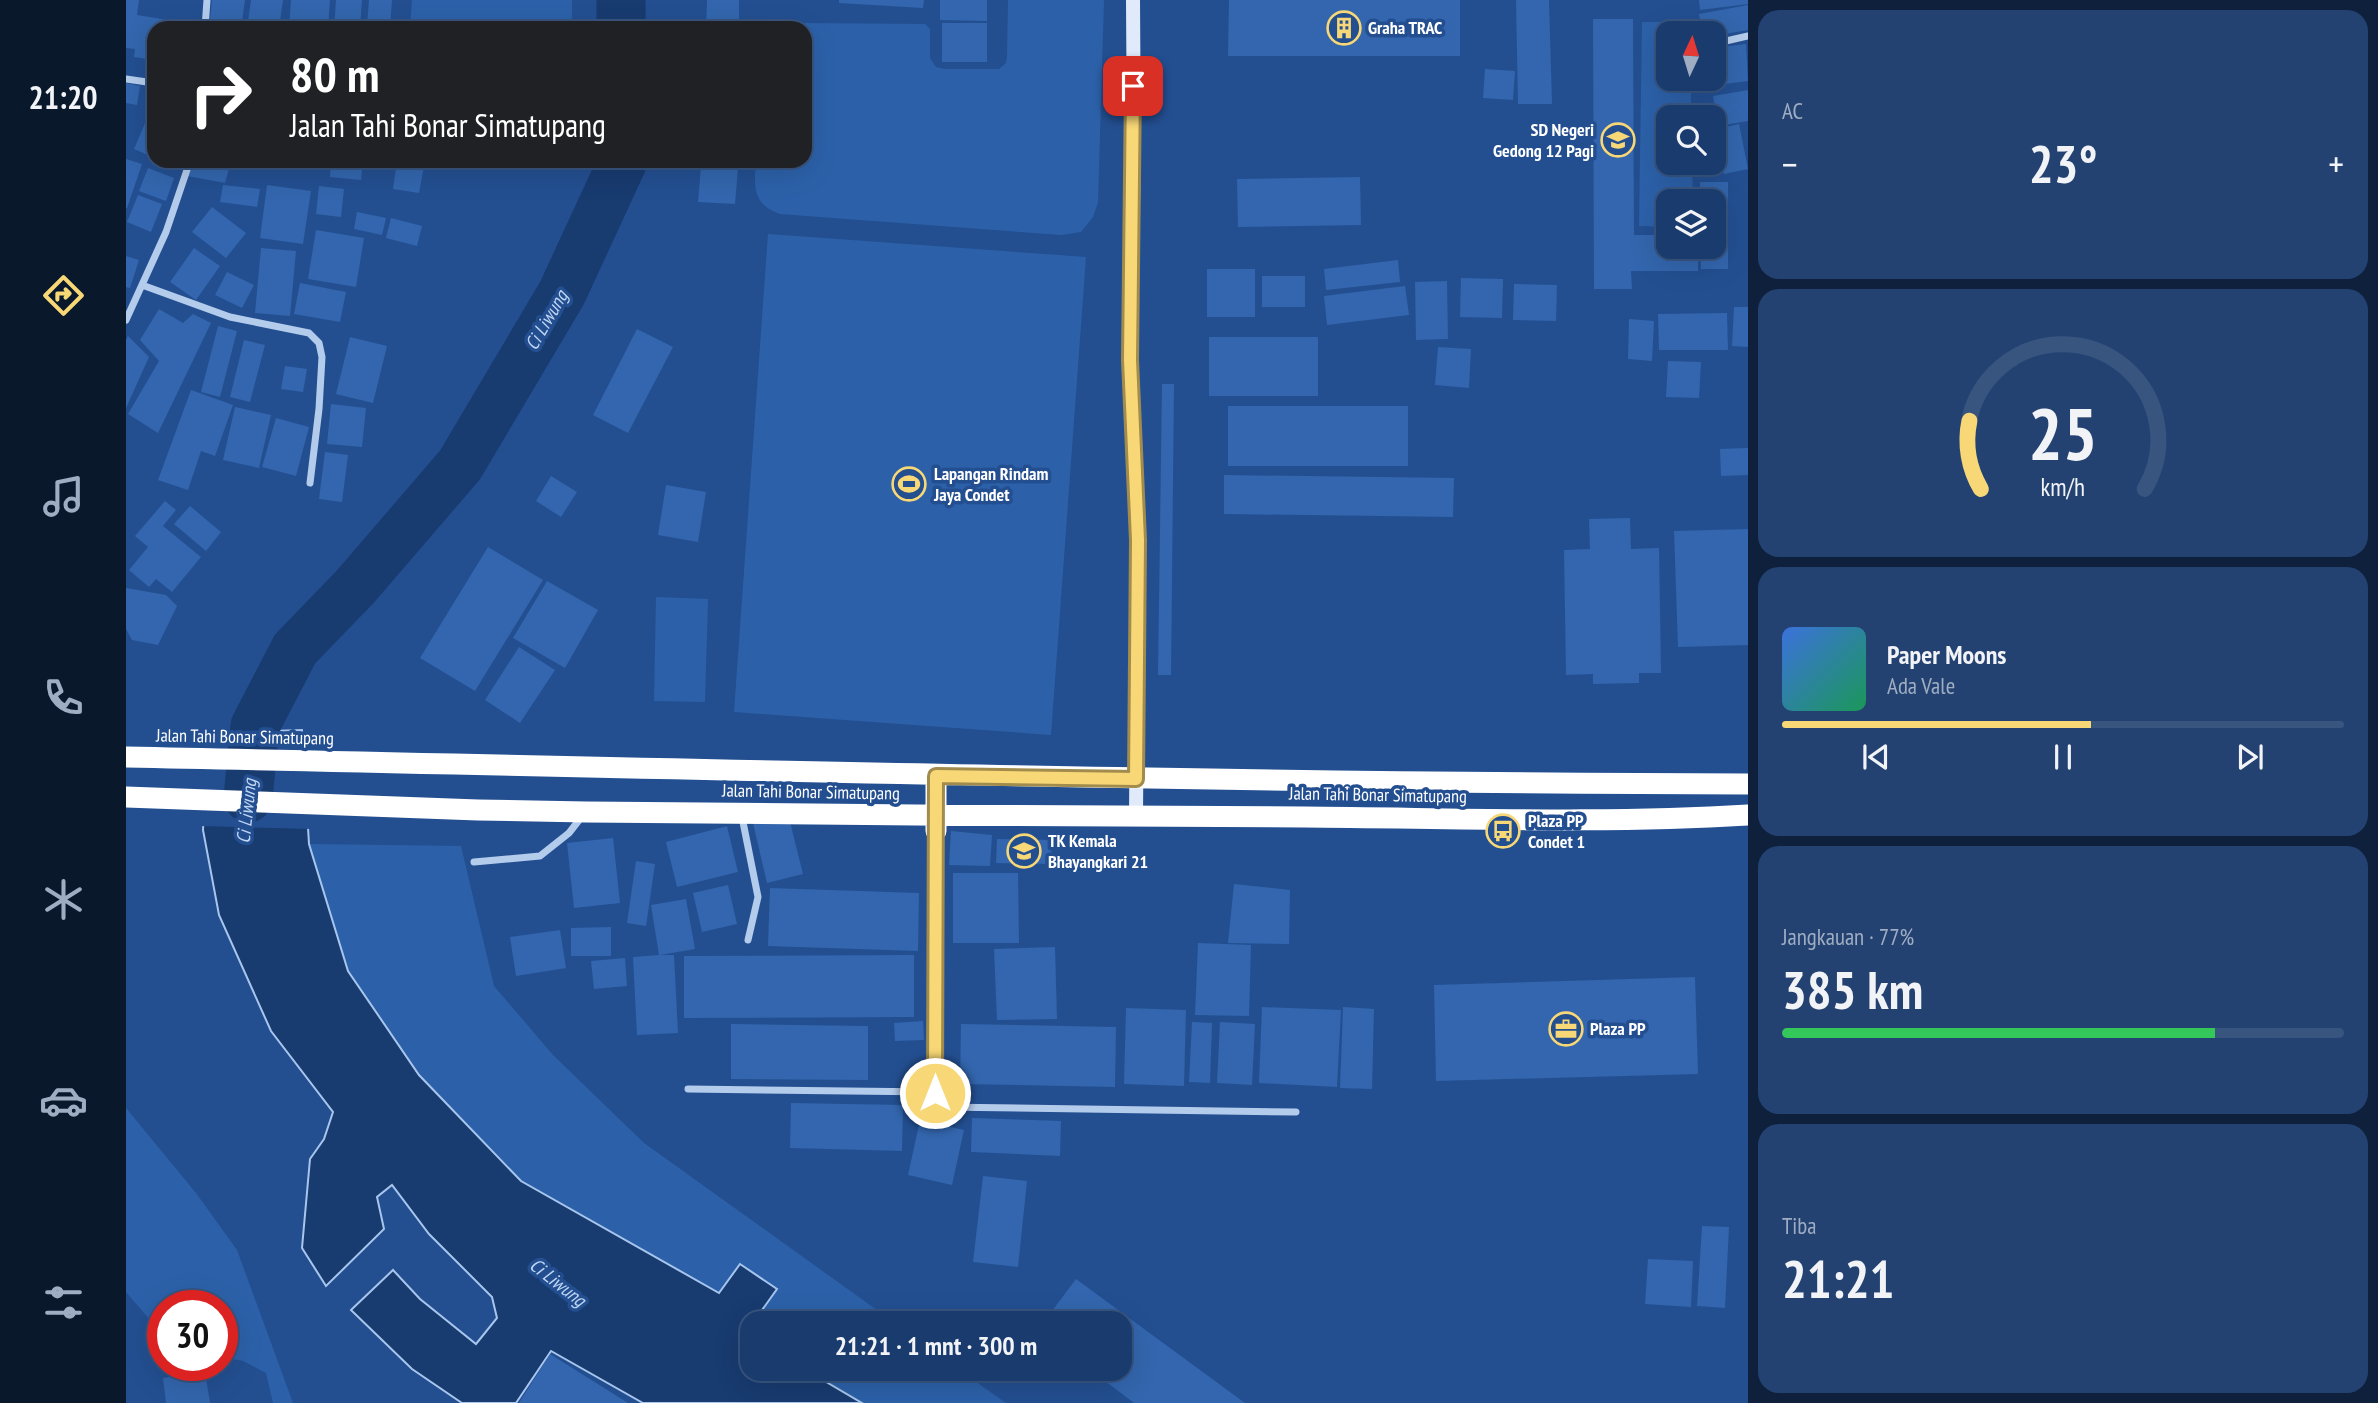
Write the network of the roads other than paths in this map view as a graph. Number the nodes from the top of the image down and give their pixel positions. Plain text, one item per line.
1 (207, 0) edge
2 (1133, 0) edge
3 (206, 21) edge
4 (1748, 36) edge
5 (1726, 41) edge
6 (126, 79) edge
7 (147, 82) edge
8 (188, 168) edge
9 (142, 285) junction
10 (126, 320) edge
11 (310, 483) dead end
12 (126, 757) edge
13 (936, 776) junction
14 (1136, 779) junction
15 (1557, 783) junction
16 (1700, 784) junction
17 (1748, 784) edge
18 (126, 797) edge
19 (586, 812) junction
20 (741, 814) junction
21 (1748, 815) edge
22 (1136, 817) junction
23 (1700, 819) junction
24 (1557, 822) junction
25 (936, 824) junction
26 (474, 862) dead end
27 (748, 940) dead end
28 (688, 1089) dead end
29 (935, 1093) junction
30 (1296, 1112) dead end

1 - 3 street
2 - 14 street
4 - 5 street
6 - 7 street
8 - 9 street
9 - 10 street
9 - 11 street
12 - 13 highway, Jalan Tahi Bonar Simatupang
13 - 14 highway, Jalan Tahi Bonar Simatupang
13 - 25 highway
14 - 15 highway, Jalan Tahi Bonar Simatupang
14 - 22 street
15 - 16 highway, Jalan Tahi Bonar Simatupang
15 - 24 highway
16 - 17 highway, Jalan Tahi Bonar Simatupang
16 - 23 highway
18 - 19 highway, Jalan Tahi Bonar Simatupang
19 - 20 highway, Jalan Tahi Bonar Simatupang
19 - 26 street
20 - 25 highway, Jalan Tahi Bonar Simatupang
20 - 27 street
21 - 23 highway, Jalan Tahi Bonar Simatupang
22 - 24 highway, Jalan Tahi Bonar Simatupang
22 - 25 highway, Jalan Tahi Bonar Simatupang
23 - 24 highway, Jalan Tahi Bonar Simatupang
25 - 29 street
28 - 29 street
29 - 30 street

